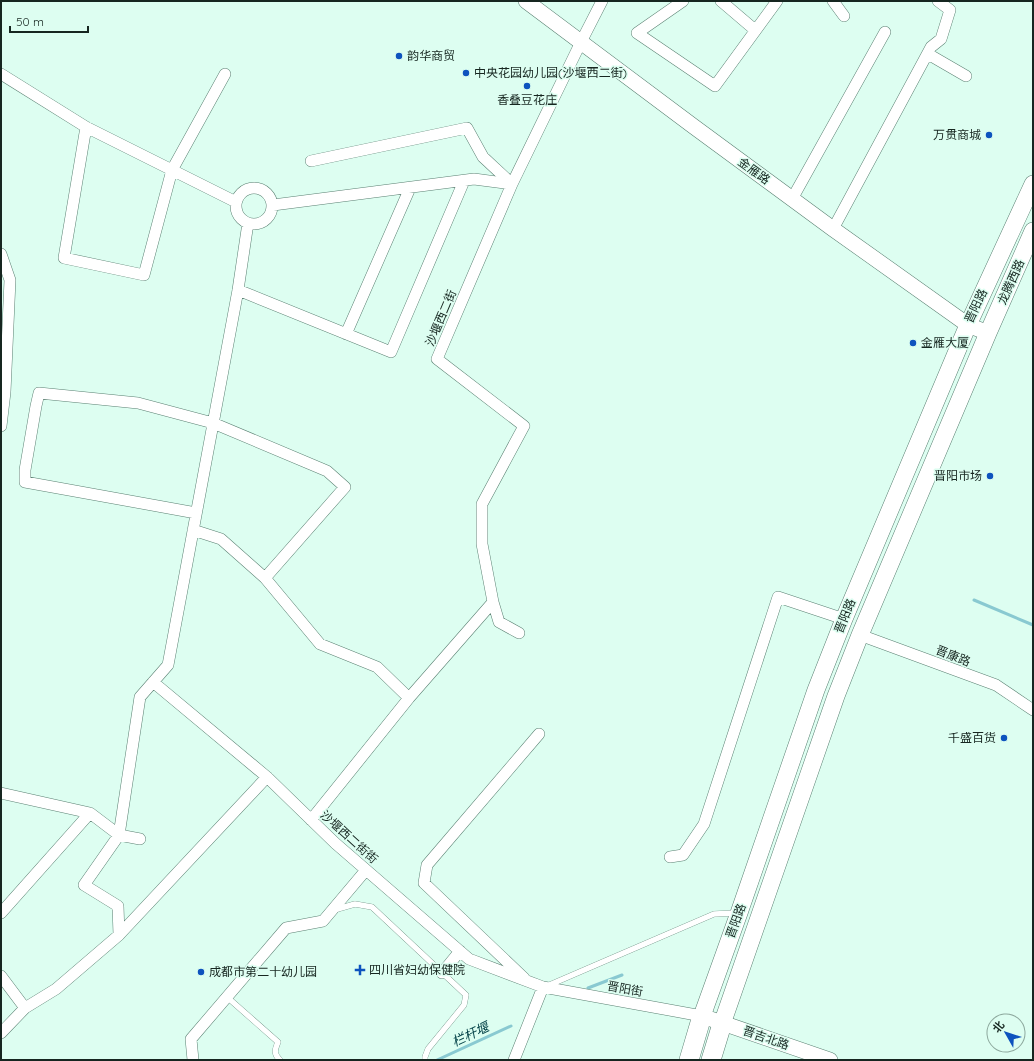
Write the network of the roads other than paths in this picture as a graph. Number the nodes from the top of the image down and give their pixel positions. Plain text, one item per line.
1 (526, 1) edge
2 (609, 1) edge
3 (683, 1) edge
4 (721, 1) edge
5 (777, 1) edge
6 (832, 1) edge
7 (938, 1) edge
8 (600, 4) edge
9 (844, 16) dead end
10 (755, 30) junction
11 (885, 32) dead end
12 (580, 42) junction
13 (928, 54) junction
14 (1, 74) edge
15 (224, 74) dead end
16 (966, 76) dead end
17 (86, 127) junction
18 (311, 161) dead end
19 (172, 170) junction
20 (464, 181) junction
21 (512, 184) junction
22 (1033, 184) edge
23 (410, 188) junction
24 (792, 199) junction
25 (236, 202) junction
26 (273, 205) junction
27 (248, 223) junction
28 (832, 229) junction
29 (1033, 232) edge
30 (1, 254) edge
31 (238, 290) junction
32 (968, 325) junction
33 (988, 333) junction
34 (346, 334) junction
35 (213, 423) junction
36 (1, 426) edge
37 (196, 513) junction
38 (193, 530) junction
39 (265, 578) junction
40 (493, 602) junction
41 (844, 619) junction
42 (519, 633) dead end
43 (860, 635) junction
44 (154, 682) junction
45 (409, 698) junction
46 (1033, 710) edge
47 (539, 734) dead end
48 (267, 778) junction
49 (1, 793) edge
50 (90, 813) junction
51 (311, 820) junction
52 (119, 835) junction
53 (140, 839) dead end
54 (670, 857) dead end
55 (366, 870) junction
56 (332, 911) junction
57 (1, 912) edge
58 (739, 913) junction
59 (119, 935) junction
60 (460, 951) junction
61 (442, 973) junction
62 (1, 976) edge
63 (529, 982) junction
64 (543, 987) junction
65 (227, 997) junction
66 (25, 1008) junction
67 (702, 1016) junction
68 (722, 1024) junction
69 (1, 1033) edge
70 (425, 1058) edge
71 (192, 1060) edge
72 (280, 1060) edge
73 (514, 1060) edge
74 (689, 1060) edge
75 (711, 1060) edge
76 (830, 1060) edge

1 - 12 street, 金雁路
2 - 8 lane
3 - 10 street
4 - 10 street
5 - 10 street
6 - 9 street
7 - 13 street
8 - 12 street, 沙堰西二街
11 - 24 street
12 - 21 street, 沙堰西二街
12 - 24 street, 金雁路
13 - 16 street
13 - 28 street
14 - 17 street
15 - 19 street
17 - 19 street
17 - 19 street
18 - 21 street
19 - 25 street
20 - 21 street
20 - 23 street
20 - 34 street
21 - 40 street, 沙堰西二街
22 - 32 main road, 晋阳路
23 - 26 street
23 - 34 street
24 - 28 street, 金雁路
25 - 26 street
25 - 27 street
26 - 27 street
27 - 31 street
28 - 32 street, 金雁路
29 - 33 main road, 龙腾西路
30 - 36 street
31 - 34 street
31 - 35 street
32 - 33 street, 金雁路
32 - 41 main road, 晋阳路
33 - 43 main road, 晋阳路
35 - 37 street
35 - 37 street
35 - 39 street
37 - 38 street
38 - 39 street
38 - 44 street
39 - 45 street
40 - 42 street, 沙堰西二街
40 - 45 street
41 - 54 street
41 - 58 main road, 晋阳路
43 - 46 street, 晋康路
43 - 68 main road, 晋阳路
44 - 48 street, 沙堰西二街街
44 - 52 street
45 - 51 street
47 - 63 street
48 - 51 street, 沙堰西二街街
48 - 59 street
49 - 50 street
50 - 52 street
50 - 57 street
51 - 55 street, 沙堰西二街街
52 - 53 street
52 - 59 street
55 - 56 street
55 - 60 street, 沙堰西二街街
56 - 61 lane
56 - 65 street
58 - 64 lane
58 - 67 main road, 晋阳路
59 - 66 street
60 - 61 street
60 - 63 street, 沙堰西二街街
61 - 70 lane
62 - 66 street
63 - 64 street, 沙堰西二街街
64 - 67 street, 晋阳街
64 - 73 street
65 - 71 street
65 - 72 lane
66 - 69 street
67 - 68 street, 晋吉北路
67 - 74 highway, 晋阳路
68 - 75 highway, 晋阳路
68 - 76 street, 晋吉北路

